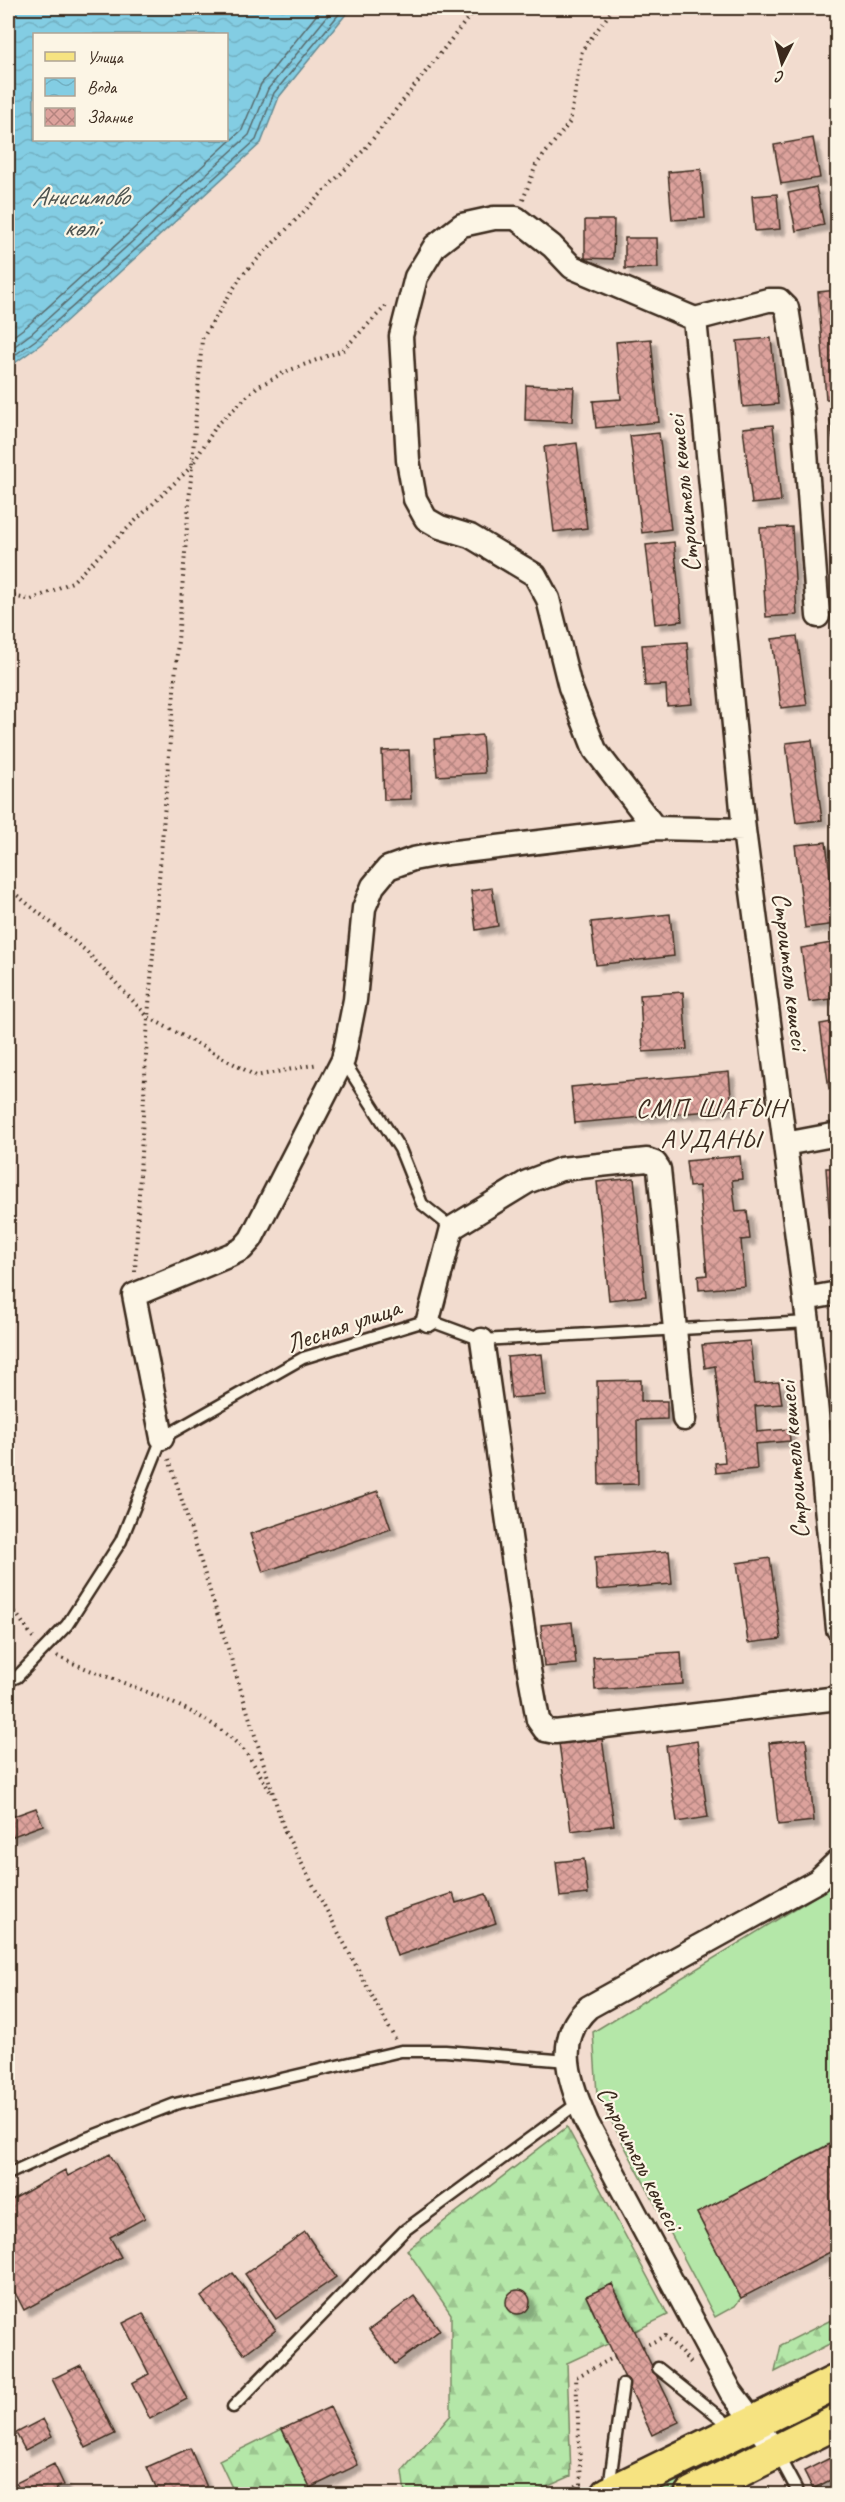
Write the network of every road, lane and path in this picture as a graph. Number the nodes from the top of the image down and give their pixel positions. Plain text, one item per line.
1 (476, 8) edge
2 (614, 8) edge
3 (516, 218) junction
4 (416, 277) junction
5 (695, 319) junction
6 (190, 468) junction
7 (8, 595) edge
8 (818, 615) dead end
9 (655, 828) junction
10 (744, 830) junction
11 (8, 888) edge
12 (148, 1017) junction
13 (343, 1060) junction
14 (837, 1134) edge
15 (785, 1144) junction
16 (452, 1228) junction
17 (837, 1293) edge
18 (134, 1295) junction
19 (805, 1299) junction
20 (428, 1320) junction
21 (808, 1322) junction
22 (676, 1329) junction
23 (482, 1340) junction
24 (684, 1419) dead end
25 (162, 1438) junction
26 (8, 1602) edge
27 (837, 1629) edge
28 (44, 1649) junction
29 (8, 1681) edge
30 (837, 1698) edge
31 (274, 1797) junction
32 (837, 1861) edge
33 (401, 2051) junction
34 (568, 2061) junction
35 (578, 2103) junction
36 (8, 2174) edge
37 (615, 2357) dead end
38 (658, 2368) dead end
39 (837, 2381) edge
40 (623, 2384) dead end
41 (233, 2407) dead end
42 (837, 2421) edge
43 (747, 2428) junction
44 (777, 2453) junction
45 (559, 2494) edge
46 (609, 2494) edge
47 (692, 2494) edge
48 (799, 2494) edge

1 - 6 path
2 - 3 path
3 - 4 street
3 - 5 street
4 - 6 path
4 - 9 street
5 - 8 street
5 - 10 street, Строитель көшесі
6 - 7 path
6 - 12 path
9 - 10 street
9 - 13 street
10 - 15 street, Строитель көшесі
11 - 12 path
12 - 13 path
12 - 18 path
13 - 16 lane
13 - 18 street
14 - 15 street
15 - 19 street, Строитель көшесі
16 - 20 street
16 - 22 street
17 - 19 street
18 - 25 street
19 - 21 street, Строитель көшесі
20 - 23 lane, Лесная улица
20 - 25 lane, Лесная улица
21 - 22 lane, Лесная улица
21 - 27 street, Строитель көшесі
22 - 23 lane, Лесная улица
22 - 24 street
23 - 30 street
25 - 28 lane
25 - 31 path
26 - 28 path
28 - 29 lane
28 - 31 path
31 - 33 path
32 - 34 street, Строитель көшесі
33 - 34 lane
33 - 36 lane
34 - 35 street, Строитель көшесі
35 - 41 lane
35 - 43 street, Строитель көшесі
37 - 45 path
38 - 43 lane
39 - 43 main road
40 - 46 lane
42 - 44 main road
43 - 44 street, Строитель көшесі
43 - 46 main road
44 - 47 main road
44 - 48 lane

